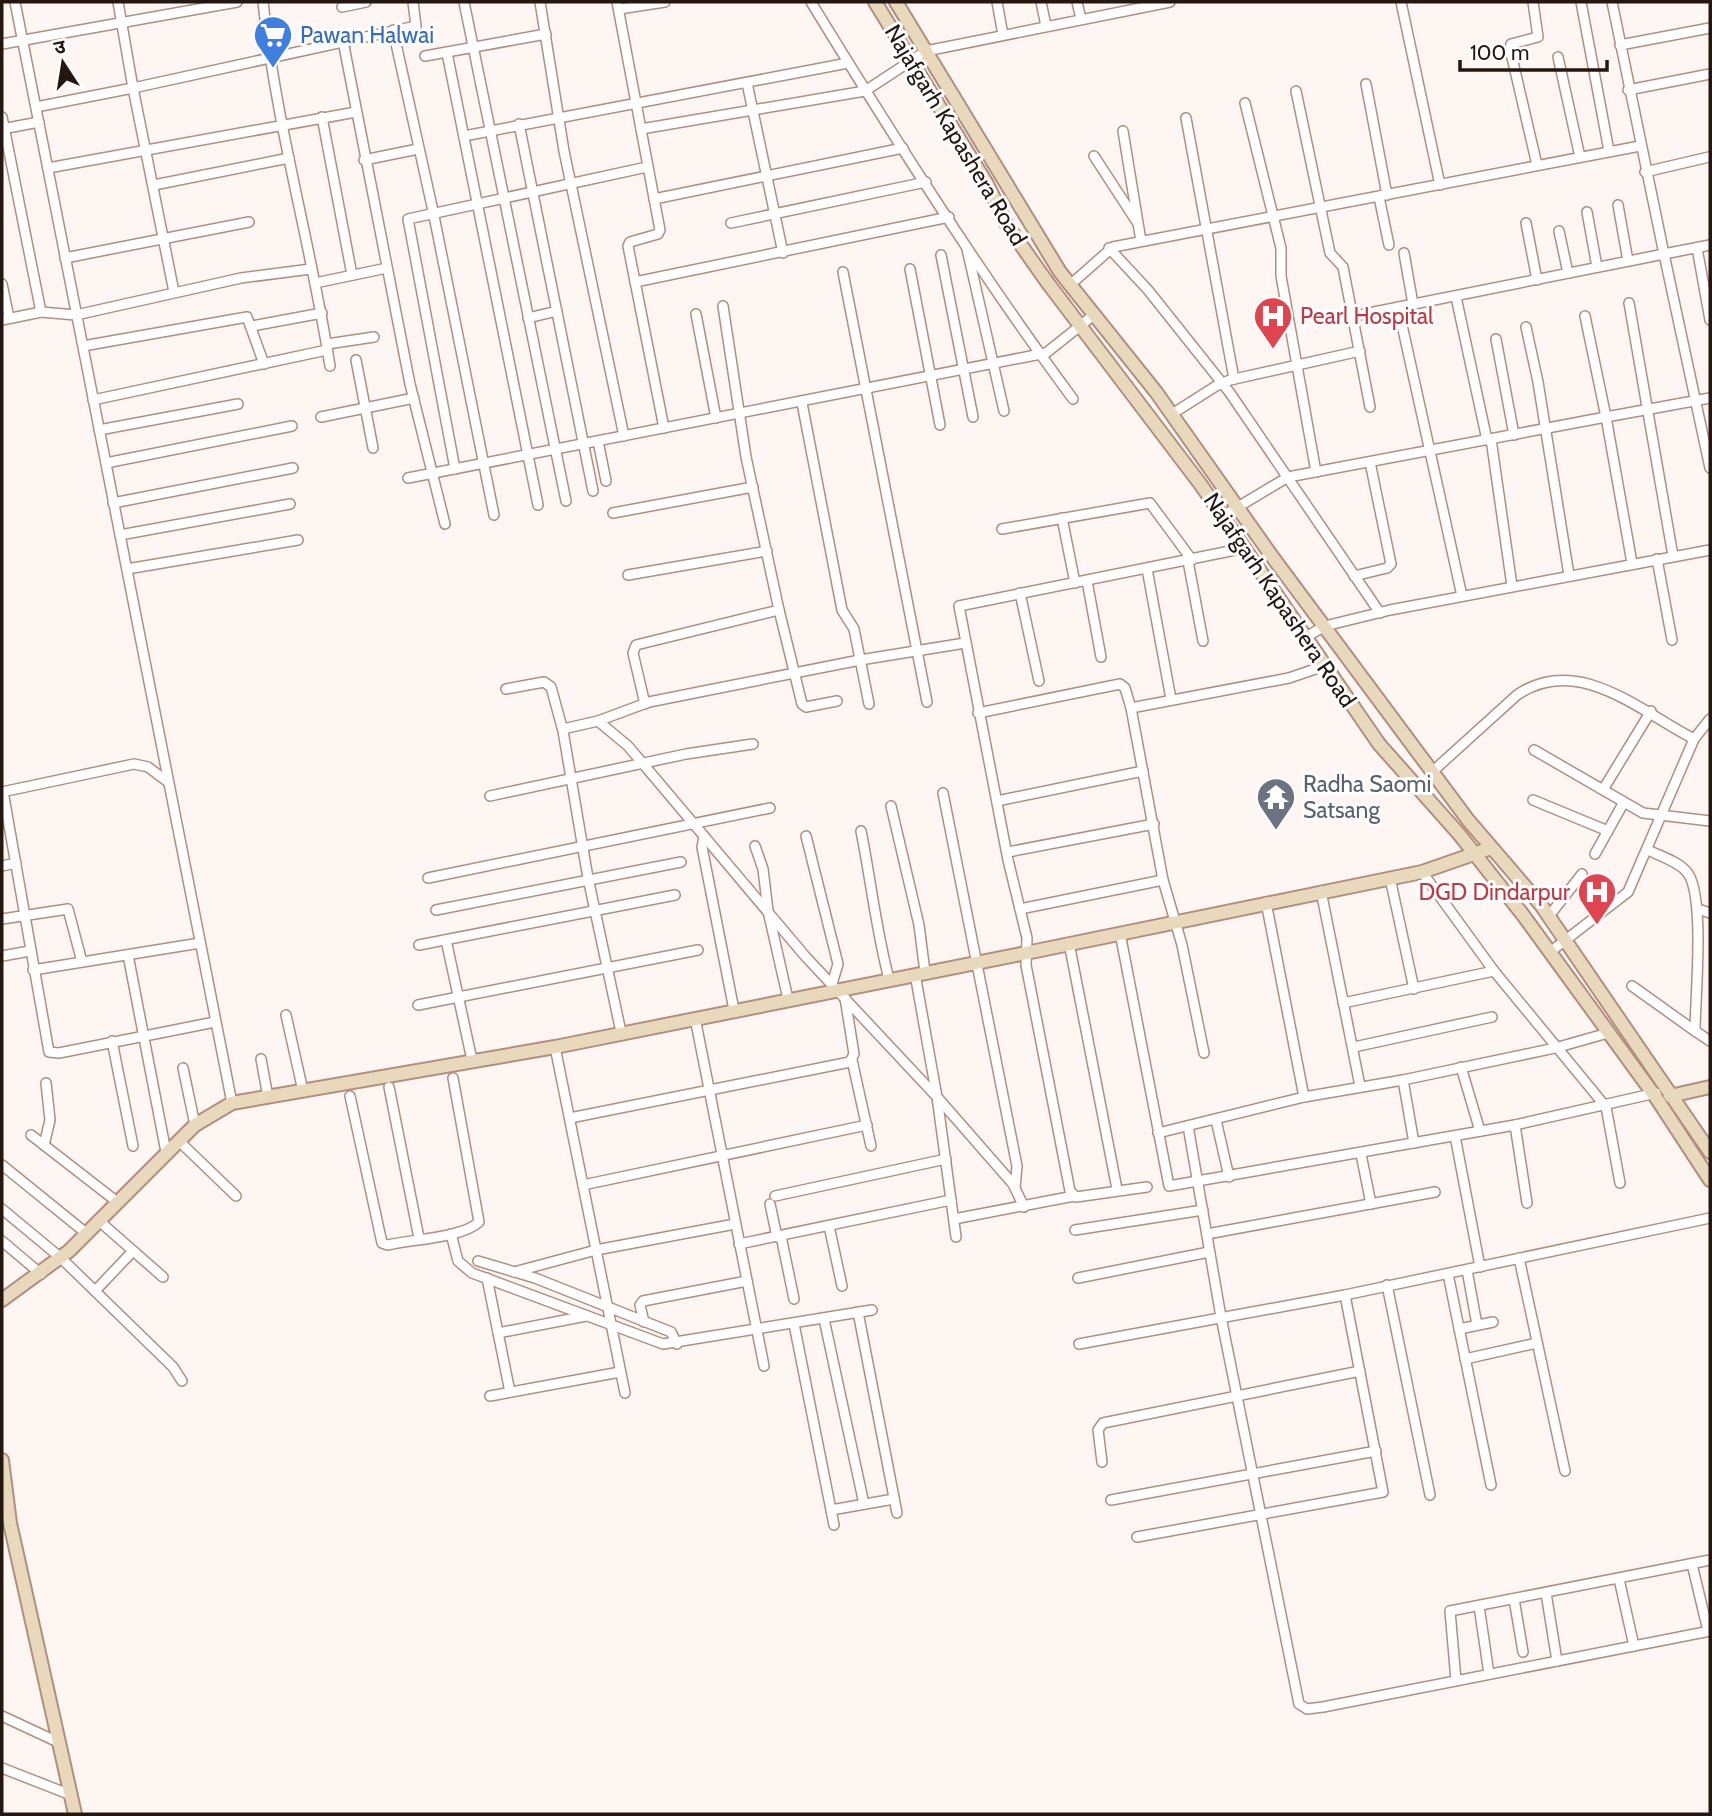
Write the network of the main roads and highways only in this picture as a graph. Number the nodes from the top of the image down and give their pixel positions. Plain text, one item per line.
1 (875, 2) edge
2 (896, 2) edge
3 (1060, 272) junction
4 (1047, 282) junction
5 (1491, 848) junction
6 (1477, 855) junction
7 (1710, 1087) edge
8 (1672, 1092) junction
9 (1655, 1096) junction
10 (1710, 1152) edge
11 (1710, 1180) edge
12 (2, 1300) edge
13 (2, 1460) edge
14 (75, 1814) edge

1 - 4 main road, Najafgarh Kapashera Road
2 - 3 main road, Najafgarh Kapashera Road
3 - 4 main road
3 - 5 main road, Najafgarh Kapashera Road
4 - 6 main road, Najafgarh Kapashera Road
5 - 6 main road
5 - 8 main road, Najafgarh Kapashera Road
6 - 9 main road, Najafgarh Kapashera Road
6 - 12 main road
7 - 8 main road
8 - 9 main road
8 - 10 main road, Najafgarh Kapashera Road
9 - 11 main road, Najafgarh Kapashera Road
13 - 14 main road

